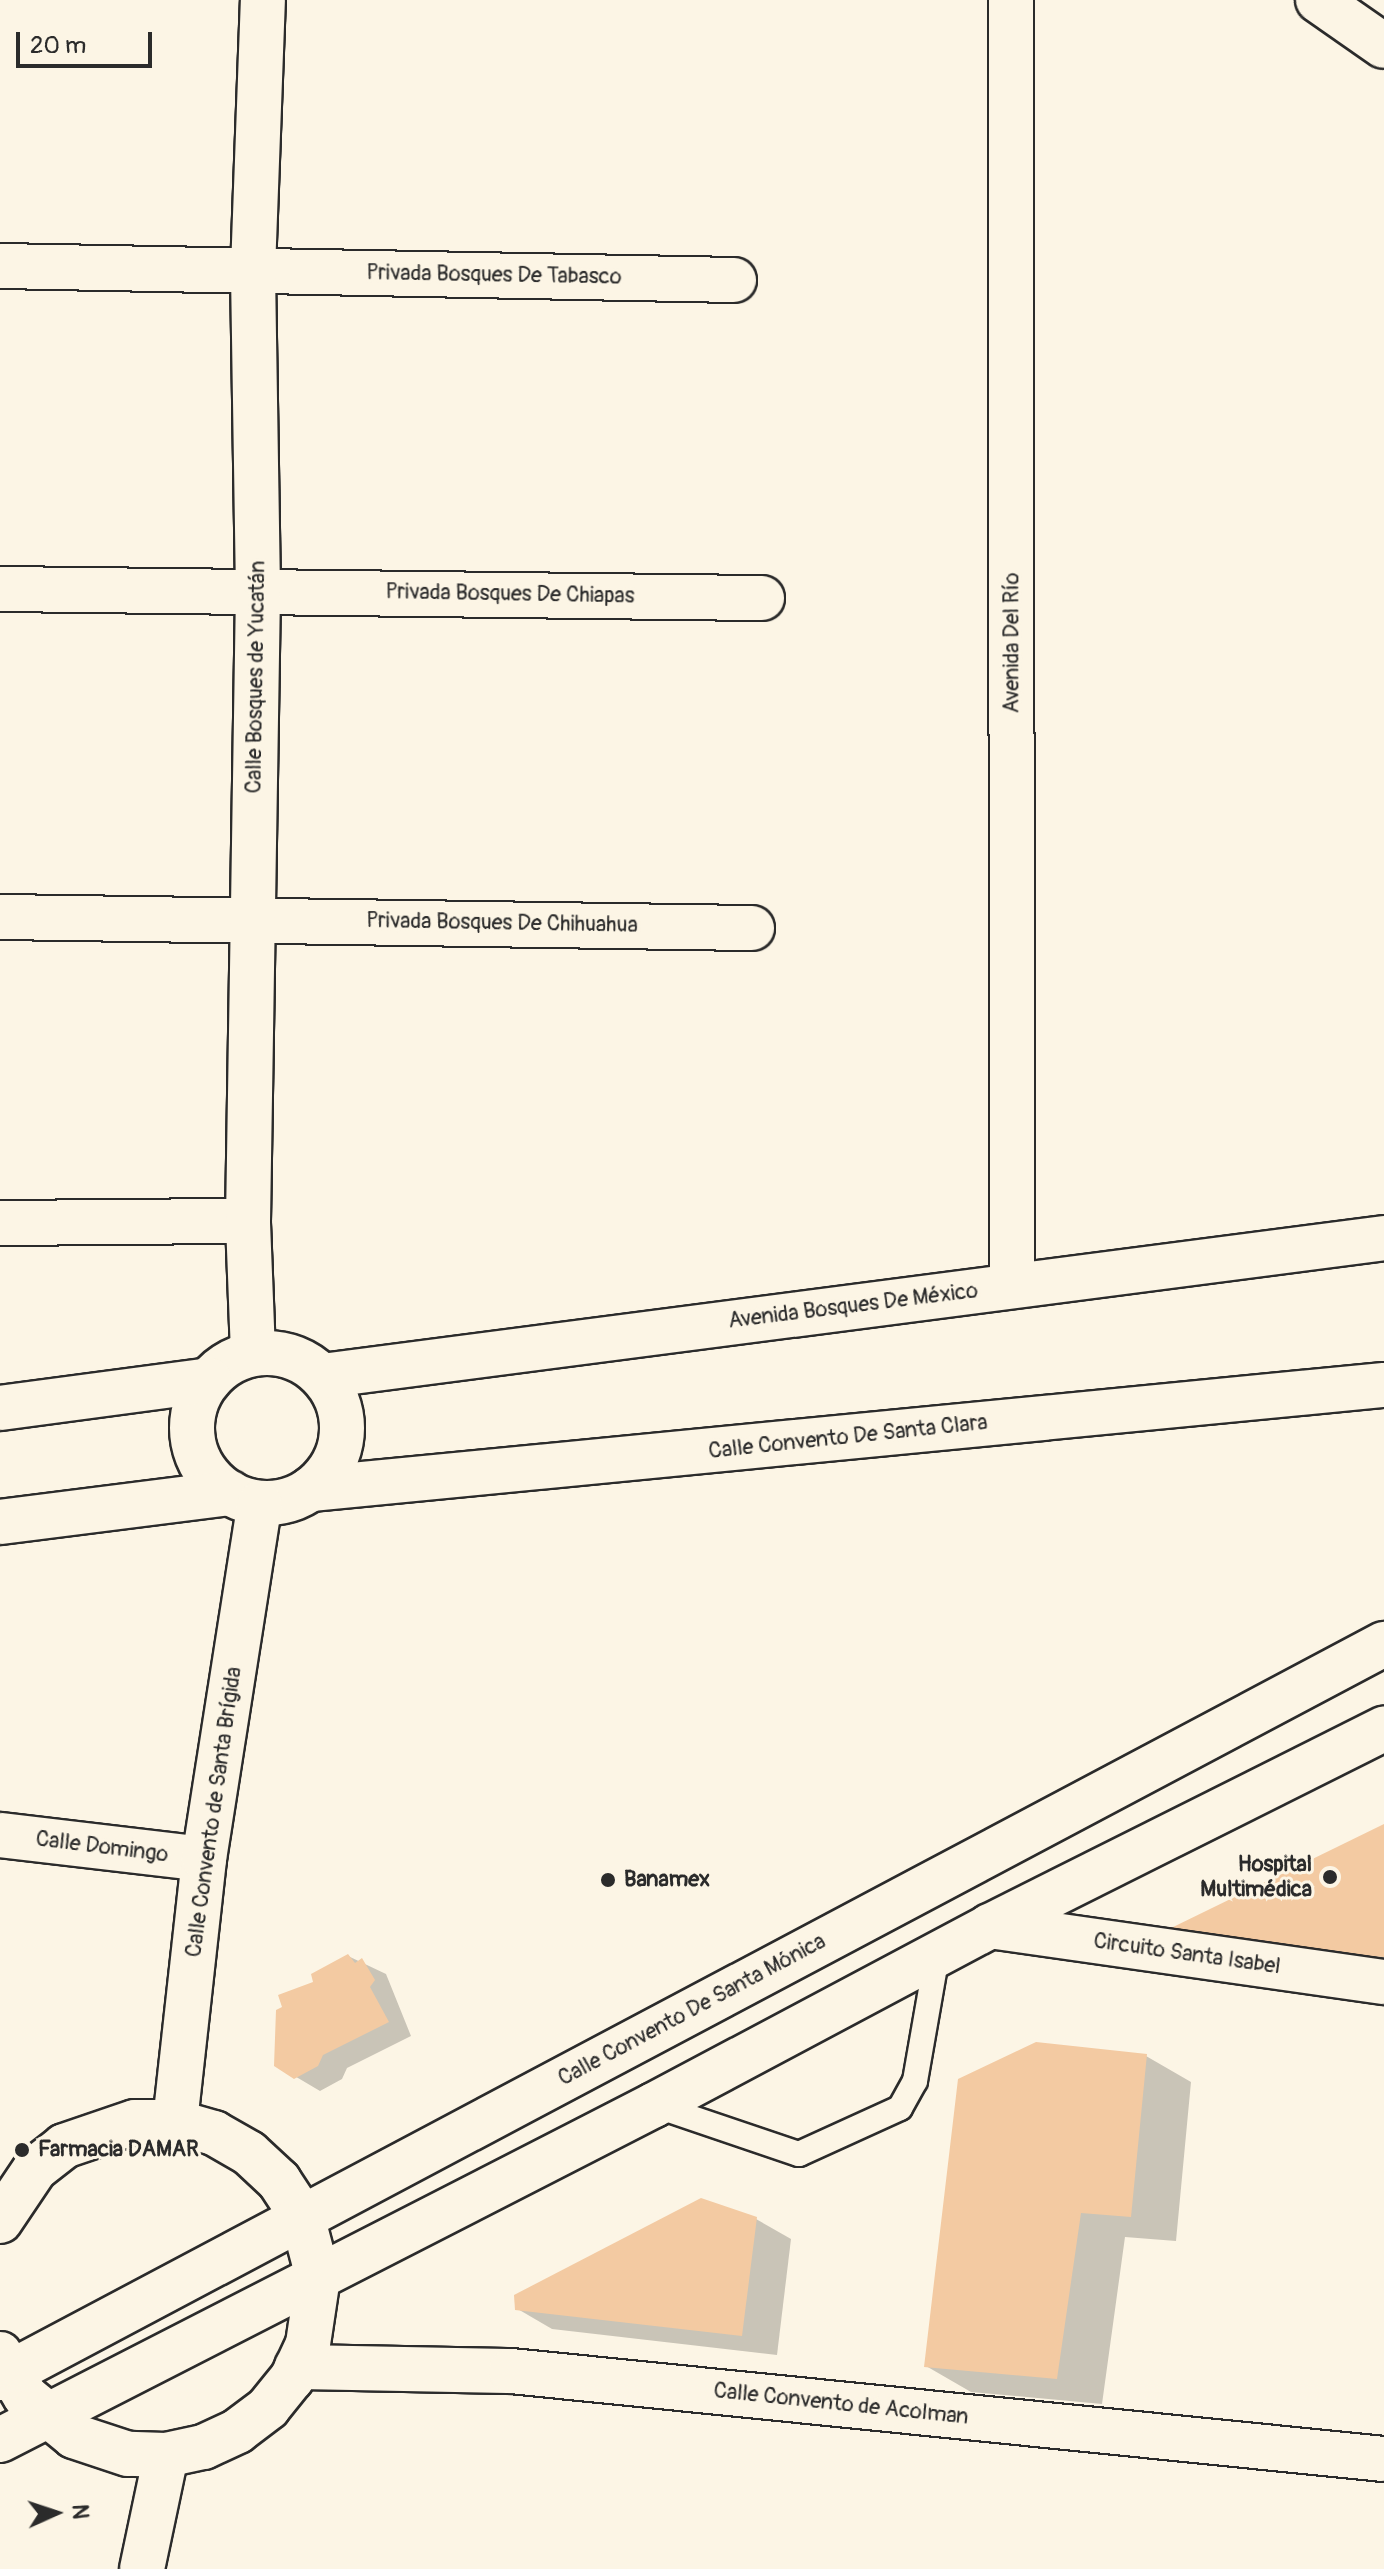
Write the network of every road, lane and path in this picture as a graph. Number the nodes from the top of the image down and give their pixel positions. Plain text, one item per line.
1 (263, 0) edge
2 (1011, 0) edge
3 (1318, 0) edge
4 (1384, 46) edge
5 (0, 266) edge
6 (253, 270) junction
7 (734, 280) dead end
8 (0, 589) edge
9 (258, 591) junction
10 (762, 598) dead end
11 (0, 917) edge
12 (253, 918) junction
13 (752, 928) dead end
14 (248, 1221) junction
15 (0, 1223) edge
16 (1384, 1238) edge
17 (1012, 1285) junction
18 (253, 1353) junction
19 (322, 1376) junction
20 (209, 1380) junction
21 (1384, 1385) edge
22 (0, 1408) edge
23 (311, 1489) junction
24 (245, 1498) junction
25 (0, 1522) edge
26 (1384, 1644) edge
27 (1384, 1729) edge
28 (0, 1835) edge
29 (204, 1859) junction
30 (990, 1926) junction
31 (937, 1955) junction
32 (1384, 1982) edge
33 (654, 2105) junction
34 (175, 2122) junction
35 (302, 2216) junction
36 (0, 2221) edge
37 (318, 2277) junction
38 (297, 2367) junction
39 (3, 2368) edge
40 (45, 2416) junction
41 (0, 2440) edge
42 (166, 2455) junction
43 (1384, 2459) edge
44 (142, 2569) edge

1 - 6 street, Calle Bosques de Yucatán
2 - 17 street, Avenida Del Río
3 - 4 street
5 - 6 street, Privada Bosques De Tabasco
6 - 7 street, Privada Bosques De Tabasco
6 - 9 street, Calle Bosques de Yucatán
8 - 9 street, Privada Bosques De Chiapas
9 - 10 street, Privada Bosques De Chiapas
9 - 12 street, Calle Bosques de Yucatán
11 - 12 street, Privada Bosques De Chihuahua
12 - 13 street, Privada Bosques De Chihuahua
12 - 14 street, Calle Bosques de Yucatán
14 - 15 street
14 - 18 street, Calle Bosques de Yucatán
16 - 17 street, Avenida Bosques De México
17 - 19 street, Avenida Bosques De México
18 - 19 street
18 - 20 street
19 - 23 street
20 - 22 street
20 - 24 street
21 - 23 street, Calle Convento De Santa Clara
23 - 24 street
24 - 25 street
24 - 29 street, Calle Convento de Santa Brígida
26 - 35 street, Calle Convento De Santa Mónica
27 - 30 street
28 - 29 street, Calle Domingo
29 - 34 street, Calle Convento de Santa Brígida
30 - 31 street
30 - 32 street, Circuito Santa Isabel
31 - 33 street
31 - 33 lane
33 - 37 street
34 - 35 street
34 - 36 street
35 - 37 street
35 - 39 street, Calle Convento De Santa Mónica
37 - 38 street
37 - 40 street
38 - 42 street
38 - 43 street, Calle Convento de Acolman
39 - 40 street
40 - 41 street
40 - 42 street
42 - 44 street

